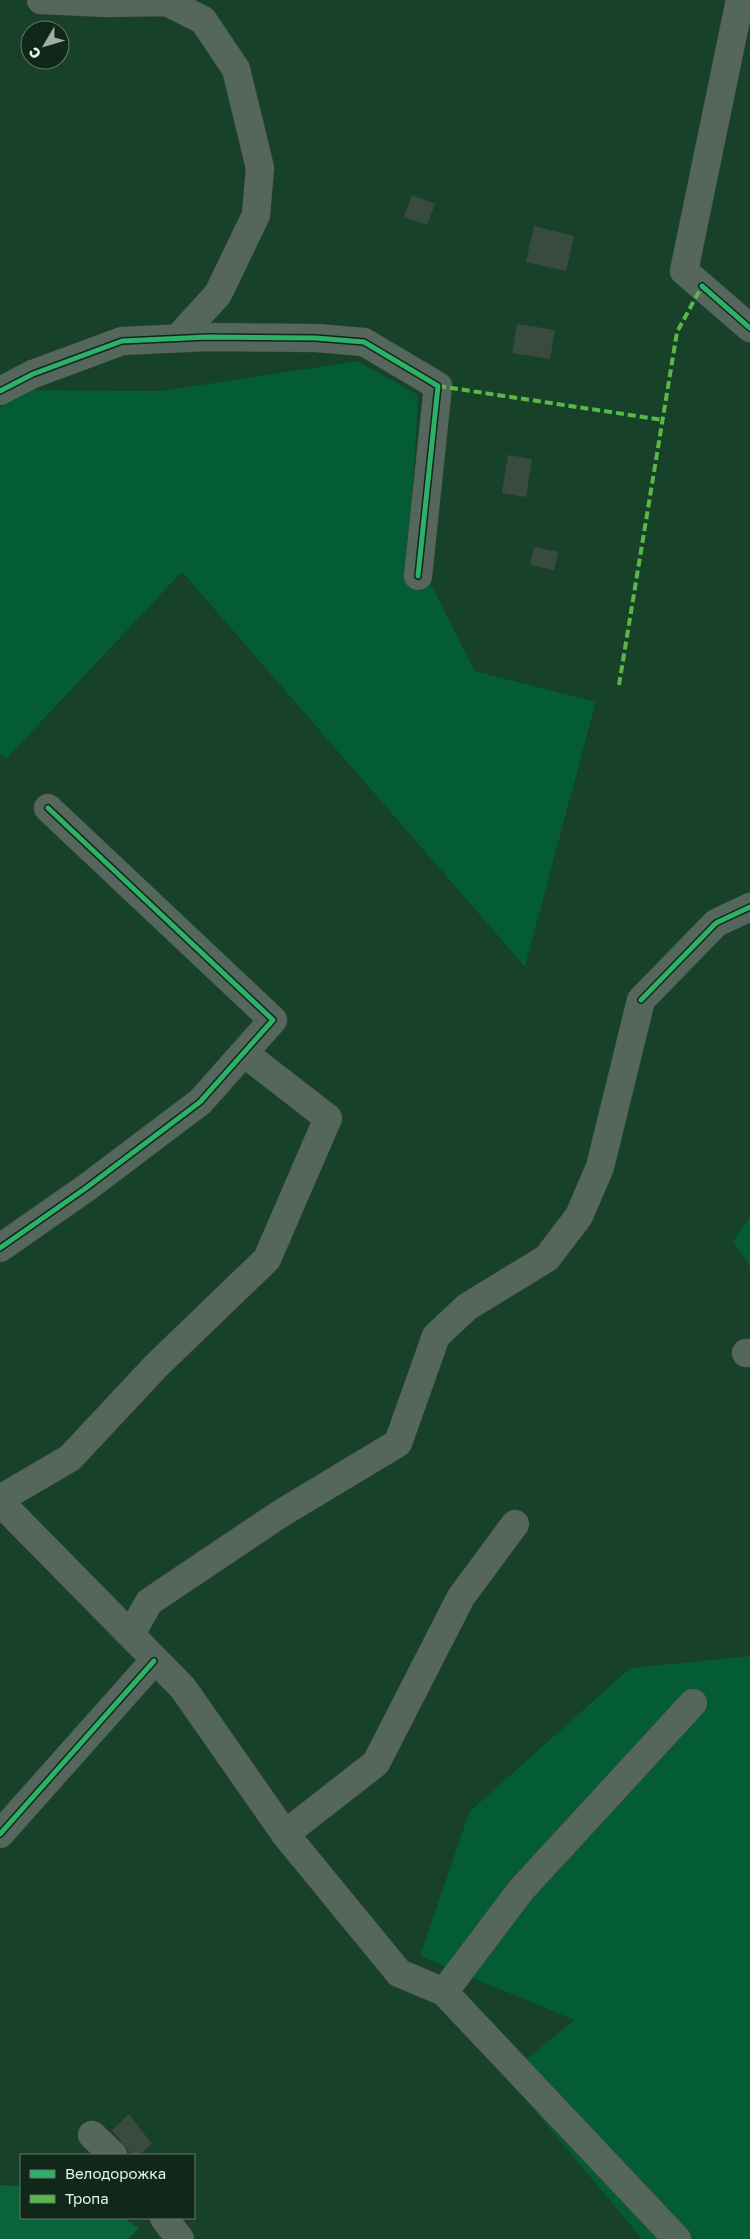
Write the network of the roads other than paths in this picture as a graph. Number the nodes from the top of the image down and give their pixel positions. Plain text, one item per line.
1 (41, 0) edge
2 (740, 0) edge
3 (750, 328) edge
4 (178, 338) junction
5 (0, 391) edge
6 (418, 576) dead end
7 (48, 808) dead end
8 (750, 907) edge
9 (244, 1053) junction
10 (0, 1248) edge
11 (0, 1500) edge
12 (515, 1524) dead end
13 (131, 1634) junction
14 (154, 1661) junction
15 (693, 1703) dead end
16 (0, 1834) edge
17 (285, 1834) junction
18 (444, 1992) junction
19 (92, 2135) dead end
20 (112, 2154) edge
21 (165, 2219) edge
22 (180, 2239) edge
23 (677, 2239) edge

1 - 4 street
2 - 3 street
4 - 5 street
4 - 6 street
7 - 9 street
8 - 13 street
9 - 10 street
9 - 11 street
11 - 13 street
12 - 17 street
13 - 14 street
14 - 16 street
14 - 17 street
15 - 18 street
17 - 18 street
18 - 23 street
19 - 20 street
21 - 22 street

